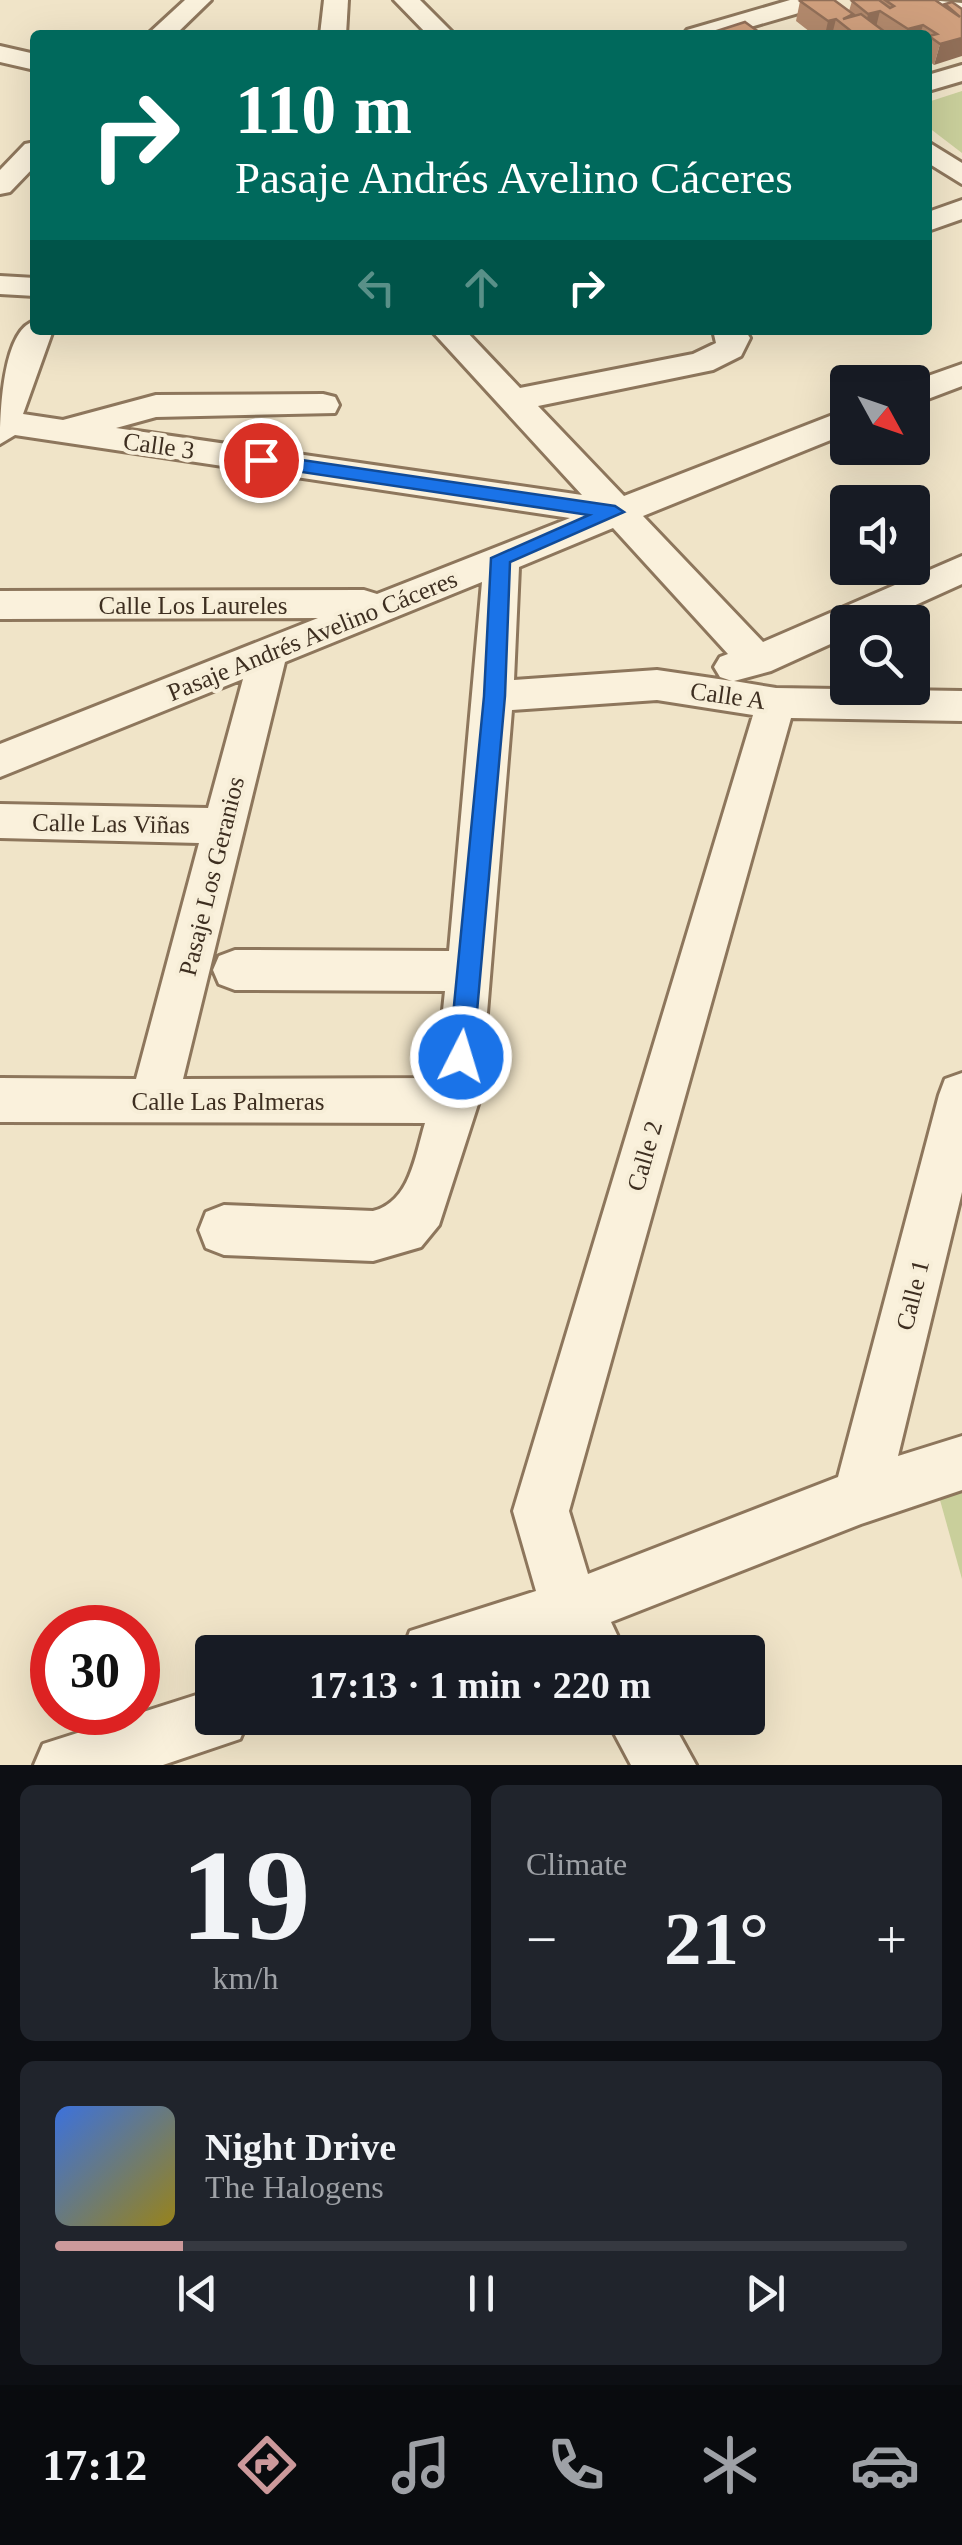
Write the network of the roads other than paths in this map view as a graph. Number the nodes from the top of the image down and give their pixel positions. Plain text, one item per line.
1 (336, 0) edge
2 (448, 0) edge
3 (726, 0) edge
4 (818, 0) edge
5 (941, 0) edge
6 (190, 1) edge
7 (410, 4) edge
8 (962, 14) edge
9 (751, 19) junction
10 (164, 30) edge
11 (333, 30) edge
12 (437, 30) edge
13 (713, 30) edge
14 (765, 30) edge
15 (0, 54) edge
16 (30, 61) edge
17 (962, 73) edge
18 (932, 83) edge
19 (932, 153) edge
20 (30, 154) edge
21 (4, 175) edge
22 (962, 176) edge
23 (962, 209) edge
24 (932, 220) edge
25 (0, 285) edge
26 (30, 287) edge
27 (34, 335) edge
28 (452, 335) edge
29 (732, 335) edge
30 (962, 374) edge
31 (930, 387) edge
32 (510, 401) junction
33 (323, 406) dead end
34 (1, 426) edge
35 (830, 427) edge
36 (64, 431) junction
37 (615, 512) junction
38 (501, 558) junction
39 (962, 569) edge
40 (0, 604) edge
41 (387, 604) junction
42 (270, 652) junction
43 (767, 682) junction
44 (494, 696) junction
45 (962, 706) edge
46 (0, 760) edge
47 (0, 821) edge
48 (222, 826) junction
49 (235, 970) dead end
50 (469, 971) junction
51 (962, 1095) edge
52 (456, 1098) junction
53 (0, 1100) edge
54 (154, 1101) junction
55 (224, 1230) dead end
56 (962, 1463) edge
57 (861, 1496) junction
58 (583, 1631) edge
59 (554, 1635) edge
60 (195, 1725) edge
61 (647, 1735) edge
62 (64, 1765) edge
63 (666, 1765) edge

1 - 11 street
2 - 7 street
3 - 9 street
4 - 9 street
5 - 8 street
6 - 10 street
7 - 12 street
9 - 13 street
9 - 14 street
15 - 16 street
17 - 18 street
19 - 22 street
20 - 21 street
23 - 24 street
25 - 26 street
27 - 34 street
28 - 32 street
29 - 32 street
30 - 31 street
32 - 37 street
33 - 36 street
34 - 36 street, Calle 3
35 - 37 street, Pasaje Andrés Avelino Cáceres
36 - 37 street, Calle 3
37 - 38 street, Pasaje Andrés Avelino Cáceres
37 - 43 street
38 - 41 street, Pasaje Andrés Avelino Cáceres
38 - 44 street
39 - 43 street
40 - 41 street, Calle Los Laureles
41 - 42 street, Pasaje Andrés Avelino Cáceres
42 - 46 street, Pasaje Andrés Avelino Cáceres
42 - 48 street, Pasaje Los Geranios
43 - 44 street, Calle A
43 - 45 street, Calle A
43 - 58 street, Calle 2
44 - 50 street
47 - 48 street, Calle Las Viñas
48 - 54 street, Pasaje Los Geranios
49 - 50 street
50 - 52 street
51 - 57 street, Calle 1
52 - 54 street, Calle Las Palmeras
52 - 55 street
53 - 54 street, Calle Las Palmeras
56 - 57 street
57 - 58 street
58 - 59 street
60 - 62 street
61 - 63 street

